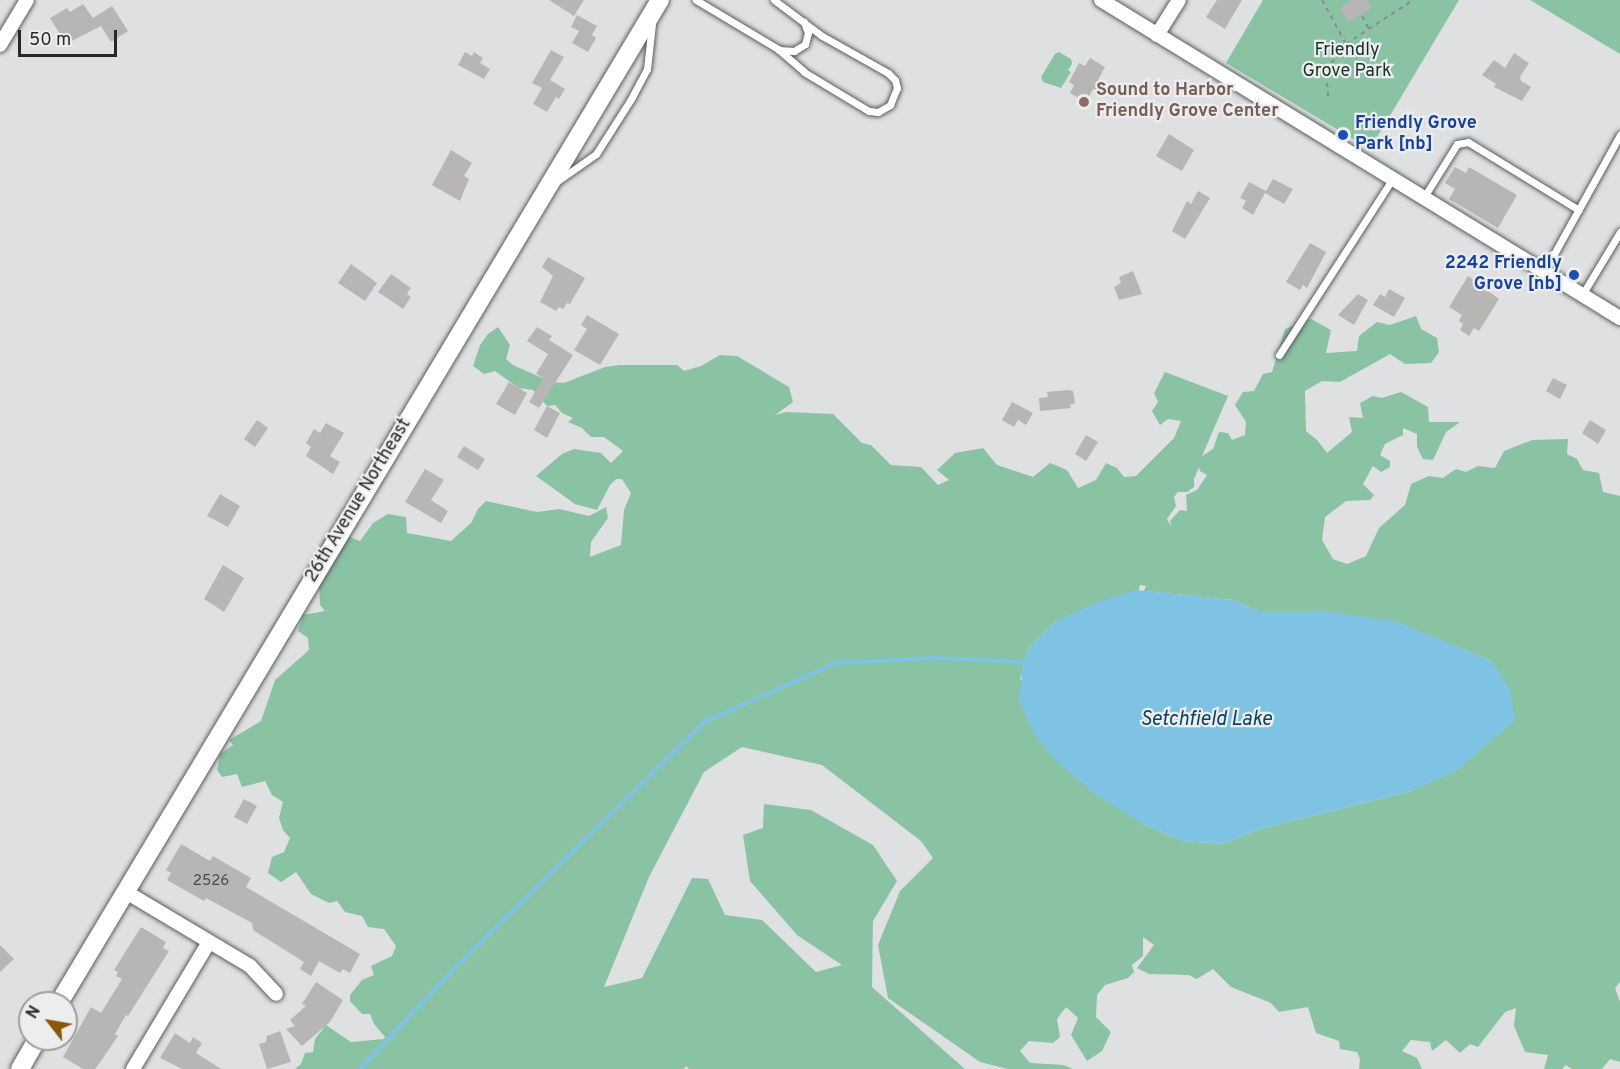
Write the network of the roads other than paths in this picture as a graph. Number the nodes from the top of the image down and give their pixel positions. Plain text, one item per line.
1 (27, 0) edge
2 (696, 0) edge
3 (774, 0) edge
4 (1101, 0) edge
5 (1179, 0) edge
6 (656, 5) edge
7 (802, 20) junction
8 (1157, 34) junction
9 (0, 45) edge
10 (778, 49) junction
11 (1620, 135) edge
12 (1392, 178) junction
13 (547, 188) junction
14 (1424, 197) junction
15 (1579, 210) junction
16 (1620, 232) edge
17 (1544, 272) junction
18 (1582, 295) junction
19 (1620, 318) edge
20 (1279, 355) dead end
21 (126, 892) junction
22 (209, 942) junction
23 (66, 991) edge
24 (276, 994) dead end
25 (31, 1051) edge
26 (20, 1069) edge
27 (134, 1069) edge

1 - 9 street
2 - 10 lane
3 - 7 lane
4 - 8 street
5 - 8 street
6 - 13 street, 26th Avenue Northeast
6 - 13 lane
7 - 10 lane
7 - 10 lane
8 - 12 street
11 - 15 lane
12 - 14 street
12 - 20 lane
13 - 21 street, 26th Avenue Northeast
14 - 15 lane
14 - 17 street
15 - 17 lane
16 - 18 lane
17 - 18 street
18 - 19 street
21 - 22 street
21 - 23 street, 26th Avenue Northeast
22 - 24 street
22 - 27 street
25 - 26 street

